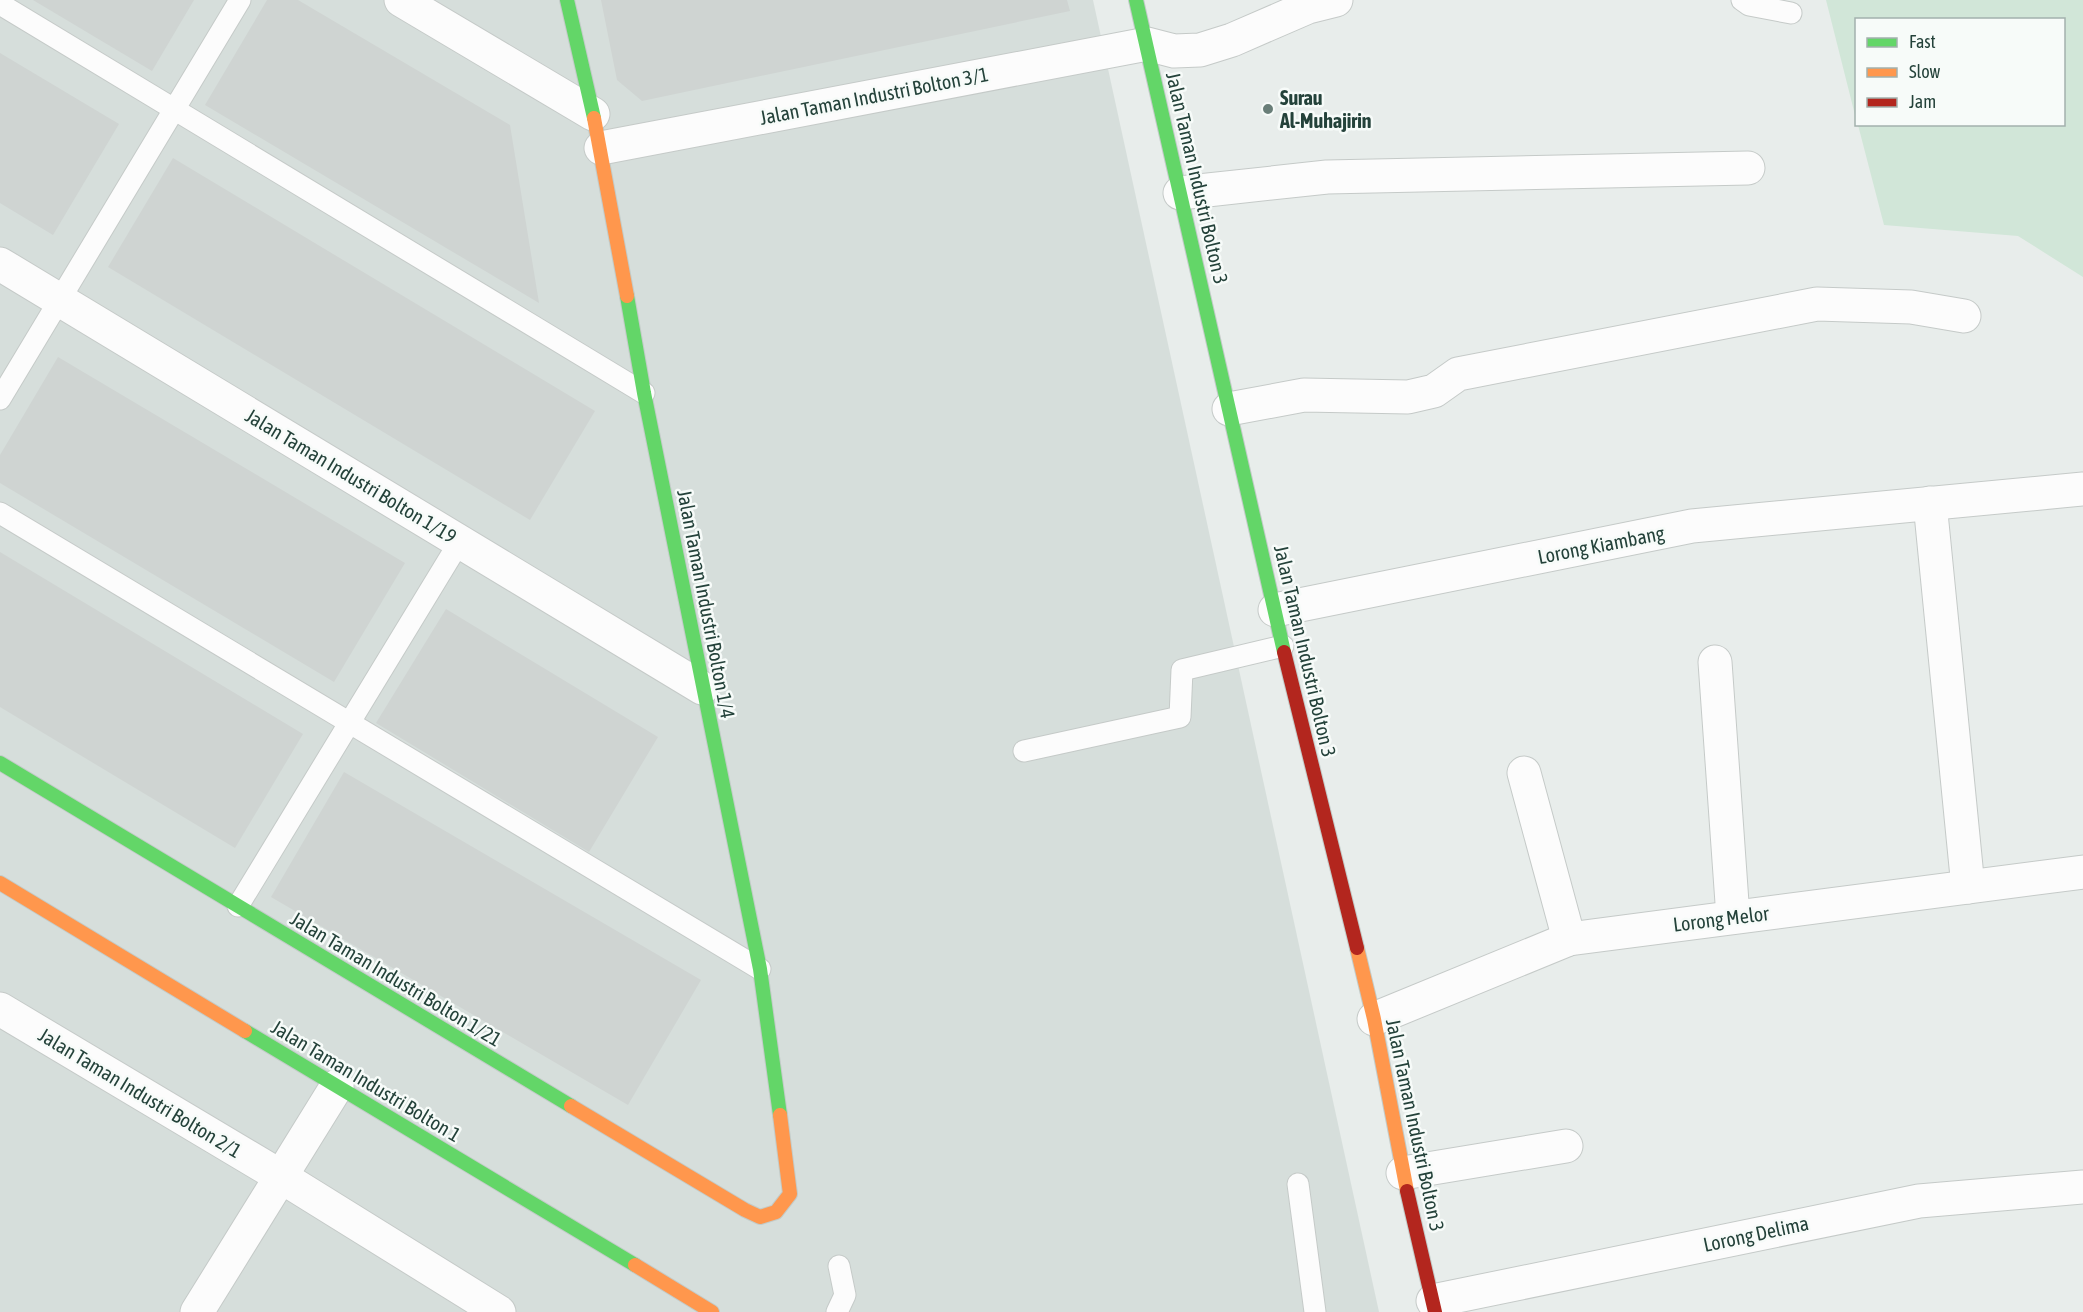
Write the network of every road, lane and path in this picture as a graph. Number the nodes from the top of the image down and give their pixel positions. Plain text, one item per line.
1 (240, 0) edge
2 (401, 0) edge
3 (567, 0) edge
4 (1136, 0) edge
5 (1336, 0) edge
6 (1742, 0) edge
7 (0, 4) edge
8 (1791, 13) dead end
9 (1147, 44) junction
10 (174, 110) junction
11 (593, 114) junction
12 (601, 148) junction
13 (1748, 168) dead end
14 (1180, 193) junction
15 (0, 264) edge
16 (60, 300) junction
17 (1964, 316) dead end
18 (644, 393) junction
19 (0, 399) edge
20 (1229, 410) junction
21 (2083, 489) edge
22 (1930, 502) junction
23 (0, 513) edge
24 (460, 541) junction
25 (1275, 610) junction
26 (1283, 646) junction
27 (1715, 662) dead end
28 (702, 688) junction
29 (349, 723) junction
30 (1024, 751) dead end
31 (0, 763) edge
32 (1524, 773) dead end
33 (2083, 872) edge
34 (0, 883) edge
35 (1968, 887) junction
36 (238, 906) junction
37 (1733, 917) junction
38 (1569, 939) junction
39 (760, 969) junction
40 (0, 1009) edge
41 (1374, 1019) junction
42 (337, 1086) junction
43 (1566, 1146) dead end
44 (1403, 1173) junction
45 (280, 1176) junction
46 (1298, 1184) dead end
47 (2083, 1187) edge
48 (776, 1212) joint
49 (839, 1266) dead end
50 (1434, 1306) edge
51 (197, 1312) edge
52 (500, 1312) edge
53 (711, 1312) edge
54 (837, 1312) edge
55 (1315, 1312) edge

1 - 10 lane
2 - 11 street
3 - 11 street, Jalan Taman Industri Bolton 1/4
4 - 9 street, Jalan Taman Industri Bolton 3
5 - 9 street
6 - 8 lane
7 - 10 lane
9 - 12 street, Jalan Taman Industri Bolton 3/1
9 - 14 street, Jalan Taman Industri Bolton 3
10 - 16 lane
10 - 18 lane
11 - 12 street, Jalan Taman Industri Bolton 1/4
12 - 18 street, Jalan Taman Industri Bolton 1/4
13 - 14 street
14 - 20 street, Jalan Taman Industri Bolton 3
15 - 16 street, Jalan Taman Industri Bolton 1/19
16 - 19 lane
16 - 24 street, Jalan Taman Industri Bolton 1/19
17 - 20 street
18 - 28 street, Jalan Taman Industri Bolton 1/4
20 - 25 street, Jalan Taman Industri Bolton 3
21 - 22 street, Lorong Kiambang
22 - 25 street, Lorong Kiambang
22 - 35 street
23 - 29 lane
24 - 28 street, Jalan Taman Industri Bolton 1/19
24 - 29 lane
25 - 26 street, Jalan Taman Industri Bolton 3
26 - 30 lane
26 - 41 street, Jalan Taman Industri Bolton 3
27 - 37 street
28 - 39 street, Jalan Taman Industri Bolton 1/4
29 - 36 lane
29 - 39 lane
31 - 36 street, Jalan Taman Industri Bolton 1/21
32 - 38 street
33 - 35 street, Lorong Melor
34 - 42 street, Jalan Taman Industri Bolton 1
35 - 37 street, Lorong Melor
36 - 48 street, Jalan Taman Industri Bolton 1/21
37 - 38 street, Lorong Melor
38 - 41 street, Lorong Melor
39 - 48 street, Jalan Taman Industri Bolton 1/4
40 - 45 street, Jalan Taman Industri Bolton 2/1
41 - 44 street, Jalan Taman Industri Bolton 3
42 - 45 street
42 - 53 street, Jalan Taman Industri Bolton 1
43 - 44 street
44 - 50 street, Jalan Taman Industri Bolton 3
45 - 51 street
45 - 52 street, Jalan Taman Industri Bolton 2/1
46 - 55 lane
47 - 50 street, Lorong Delima
49 - 54 lane

